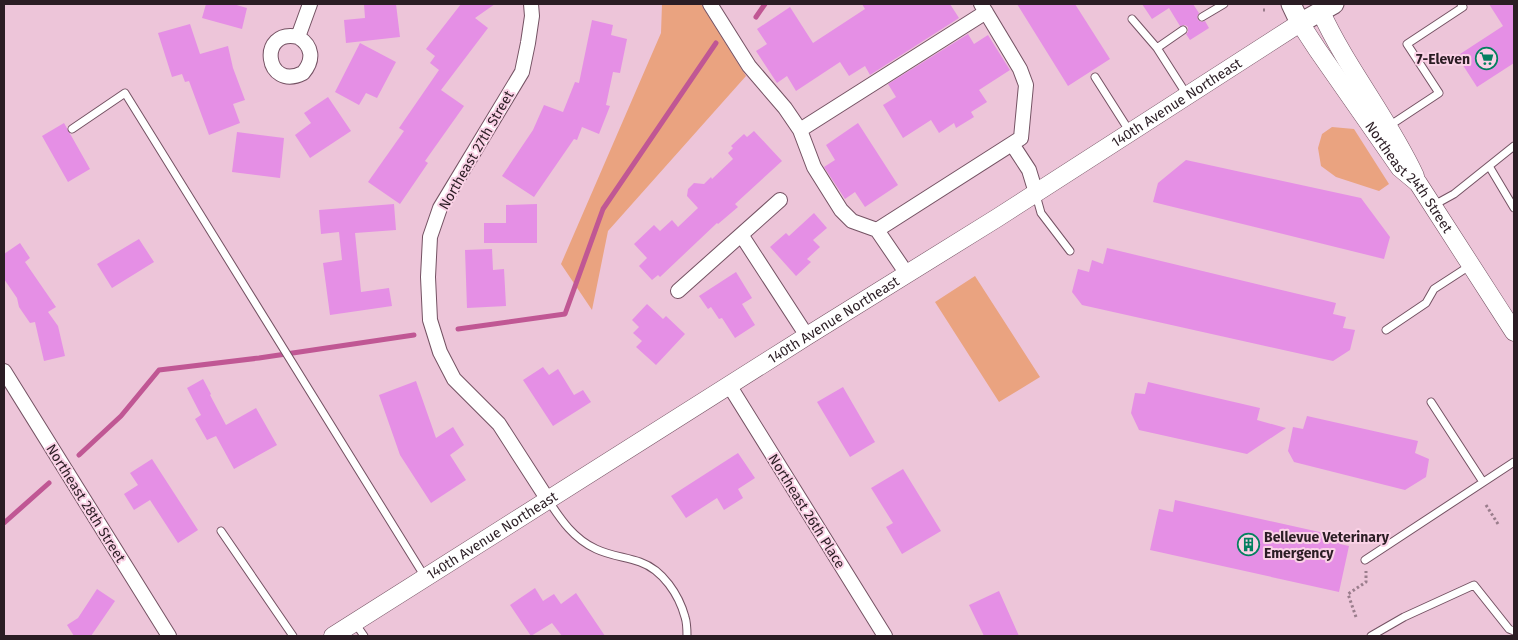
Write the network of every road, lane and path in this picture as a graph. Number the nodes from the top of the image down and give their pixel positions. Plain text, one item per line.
1 (310, 4) edge
2 (531, 4) edge
3 (710, 4) edge
4 (1224, 4) edge
5 (1291, 4) edge
6 (1460, 4) edge
7 (1324, 6) edge
8 (983, 8) edge
9 (1202, 17) dead end
10 (1132, 19) dead end
11 (1300, 23) junction
12 (1183, 30) dead end
13 (298, 37) dead end
14 (1157, 48) junction
15 (1095, 76) dead end
16 (1187, 96) junction
17 (1389, 126) junction
18 (72, 129) dead end
19 (800, 130) junction
20 (1130, 132) junction
21 (1012, 144) junction
22 (1514, 146) edge
23 (1489, 166) junction
24 (1418, 183) junction
25 (1036, 193) junction
26 (780, 200) dead end
27 (1434, 205) junction
28 (1514, 208) edge
29 (877, 230) junction
30 (742, 236) junction
31 (1070, 252) dead end
32 (1471, 264) junction
33 (907, 274) junction
34 (678, 291) dead end
35 (1386, 330) dead end
36 (1514, 332) edge
37 (807, 336) junction
38 (4, 371) edge
39 (729, 385) junction
40 (1431, 402) dead end
41 (1514, 462) edge
42 (1483, 482) junction
43 (548, 500) junction
44 (1486, 505) dead end
45 (1498, 524) dead end
46 (221, 530) dead end
47 (1365, 560) joint
48 (426, 578) junction
49 (1356, 617) dead end
50 (360, 629) edge
51 (1514, 631) edge
52 (169, 636) edge
53 (293, 636) edge
54 (333, 636) edge
55 (687, 636) edge
56 (885, 636) edge
57 (1371, 636) edge

1 - 13 street
2 - 43 street, Northeast 27th Street
3 - 19 street
4 - 9 lane
5 - 11 main road
6 - 17 lane
7 - 11 main road, 140th Avenue Northeast
7 - 17 street
8 - 19 street
8 - 21 street
10 - 14 lane
11 - 16 street, 140th Avenue Northeast
11 - 24 street, Northeast 24th Street
12 - 14 lane
14 - 16 lane
15 - 20 lane
16 - 20 street, 140th Avenue Northeast
17 - 24 street
18 - 48 lane
19 - 29 street
20 - 25 street, 140th Avenue Northeast
21 - 25 street
21 - 29 street
22 - 23 lane
23 - 27 lane
23 - 28 lane
24 - 27 street, Northeast 24th Street
25 - 31 lane
25 - 33 street, 140th Avenue Northeast
26 - 30 street
27 - 32 street, Northeast 24th Street
29 - 33 street
30 - 34 street
30 - 37 street
32 - 35 lane
32 - 36 street, Northeast 24th Street
33 - 37 street, 140th Avenue Northeast
37 - 39 street, 140th Avenue Northeast
38 - 52 street, Northeast 28th Street
39 - 43 street, 140th Avenue Northeast
39 - 56 street, Northeast 26th Place
40 - 42 lane
41 - 42 lane
42 - 47 lane
43 - 48 street, 140th Avenue Northeast
43 - 55 lane
44 - 45 path
46 - 53 lane
47 - 49 path
48 - 50 street, 140th Avenue Northeast
50 - 54 street, 140th Avenue Northeast
51 - 57 lane

